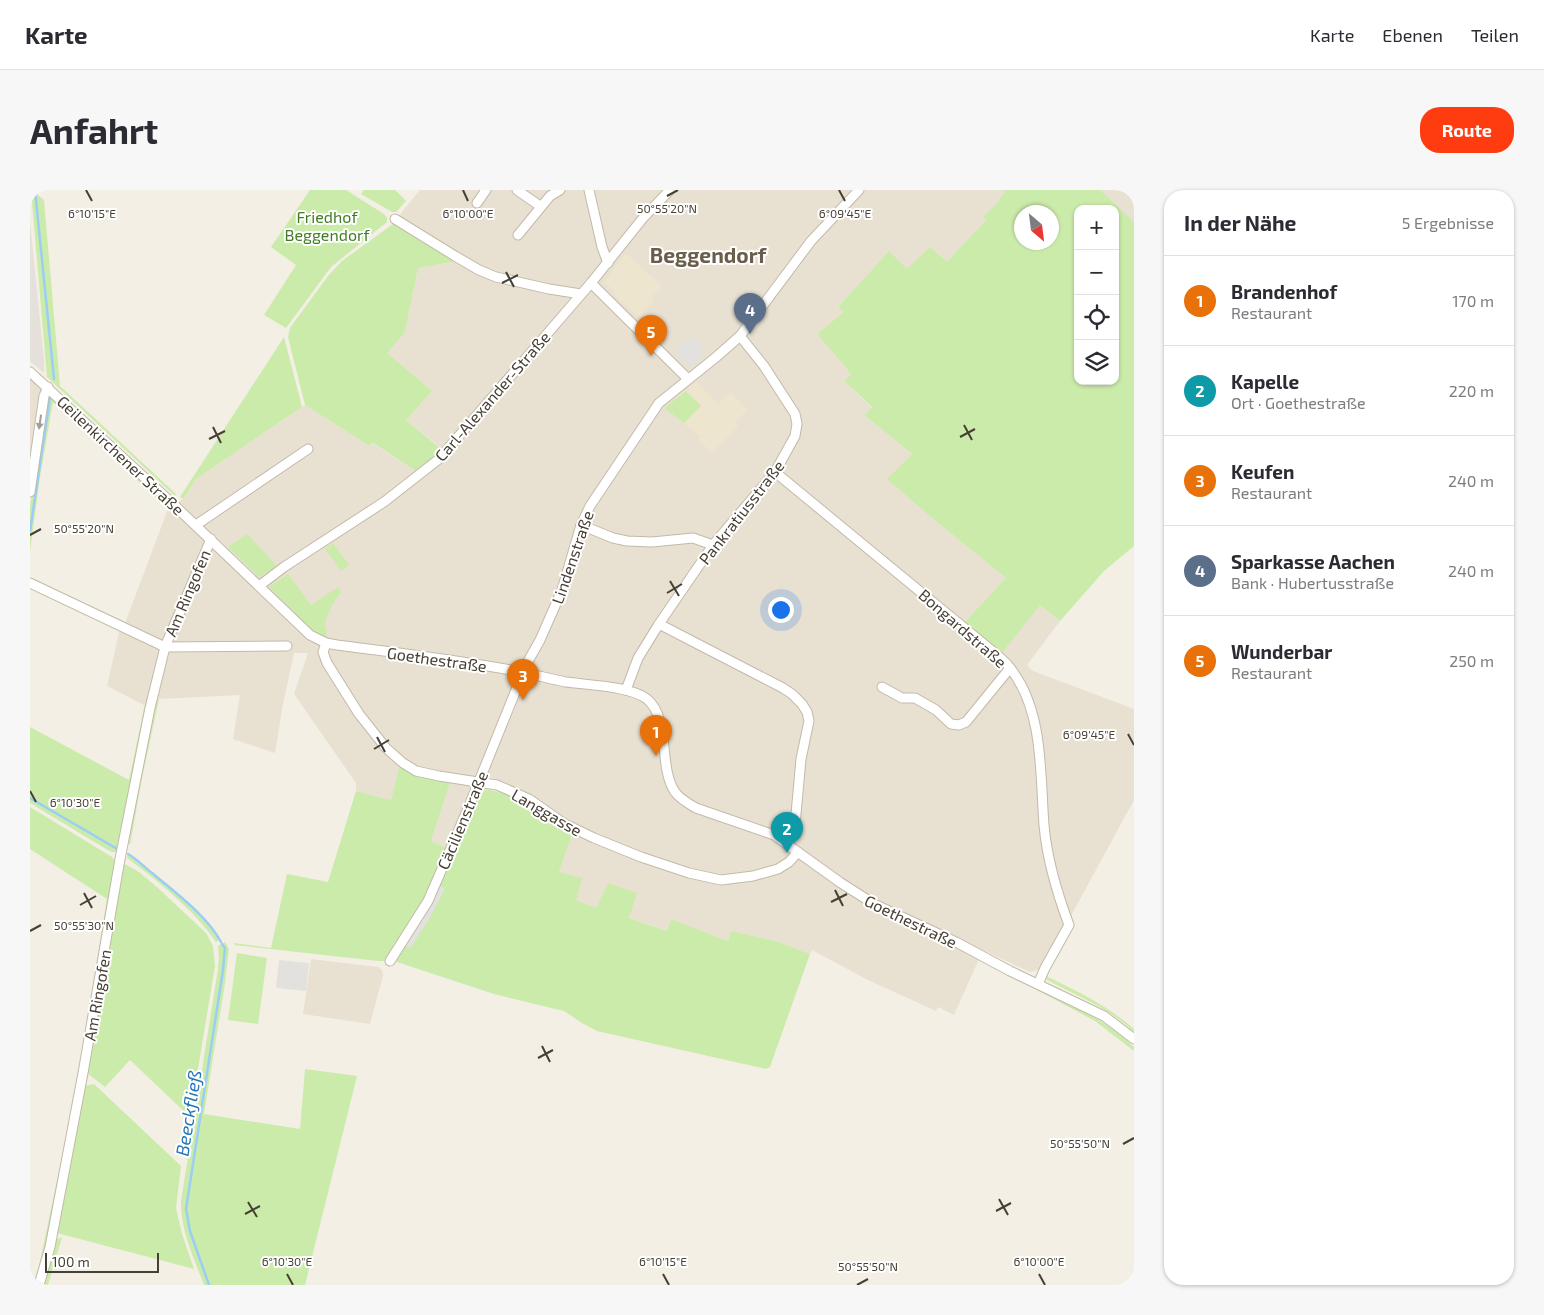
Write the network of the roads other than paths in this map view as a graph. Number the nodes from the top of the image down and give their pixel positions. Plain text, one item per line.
1 (486, 190) edge
2 (517, 190) edge
3 (560, 190) edge
4 (589, 190) edge
5 (670, 190) edge
6 (859, 190) edge
7 (477, 203) dead end
8 (540, 206) junction
9 (395, 219) dead end
10 (518, 235) dead end
11 (608, 263) junction
12 (591, 283) junction
13 (581, 294) junction
14 (740, 336) junction
15 (30, 372) edge
16 (688, 379) junction
17 (48, 387) junction
18 (308, 448) dead end
19 (775, 472) junction
20 (30, 492) edge
21 (196, 525) junction
22 (581, 525) junction
23 (210, 539) junction
24 (713, 545) junction
25 (30, 583) edge
26 (259, 586) junction
27 (658, 624) junction
28 (326, 643) junction
29 (287, 646) dead end
30 (165, 647) junction
31 (1010, 668) junction
32 (522, 672) junction
33 (882, 687) dead end
34 (626, 690) junction
35 (478, 781) junction
36 (788, 845) junction
37 (798, 852) junction
38 (390, 962) dead end
39 (1038, 984) junction
40 (1134, 1039) edge
41 (39, 1285) edge

1 - 7 street
2 - 8 street
3 - 8 street
4 - 11 street
5 - 11 street, Carl-Alexander-Straße
6 - 14 street, Lindenstraße
8 - 10 street
9 - 13 street
11 - 12 street, Carl-Alexander-Straße
12 - 13 street, Carl-Alexander-Straße
12 - 16 street
13 - 26 street, Carl-Alexander-Straße
14 - 16 street, Lindenstraße
14 - 19 street, Pankratiusstraße
15 - 17 street, Geilenkirchener Straße
16 - 22 street, Lindenstraße
17 -> 20 street
17 - 21 street, Geilenkirchener Straße
18 - 21 street
19 - 24 street, Pankratiusstraße
19 - 31 street, Bongardstraße
21 - 23 street, Geilenkirchener Straße
22 - 24 street
22 - 32 street, Lindenstraße
23 - 26 street, Goethestraße
23 - 30 street, Am Ringofen
24 - 27 street, Pankratiusstraße
25 - 30 street, Am Ringofen
26 - 28 street, Goethestraße
27 - 34 street, Pankratiusstraße
27 - 36 street
28 - 32 street, Goethestraße
28 - 35 street, Langgasse
29 - 30 street, Am Ringofen
30 - 41 street, Am Ringofen
31 - 33 street
31 - 39 street, Bongardstraße
32 - 34 street, Goethestraße
32 - 35 street, Cäcilienstraße
34 - 36 street, Goethestraße
35 - 37 street, Langgasse
35 - 38 street, Cäcilienstraße
36 - 37 street, Goethestraße
37 - 39 street, Goethestraße
39 - 40 street, Goethestraße

